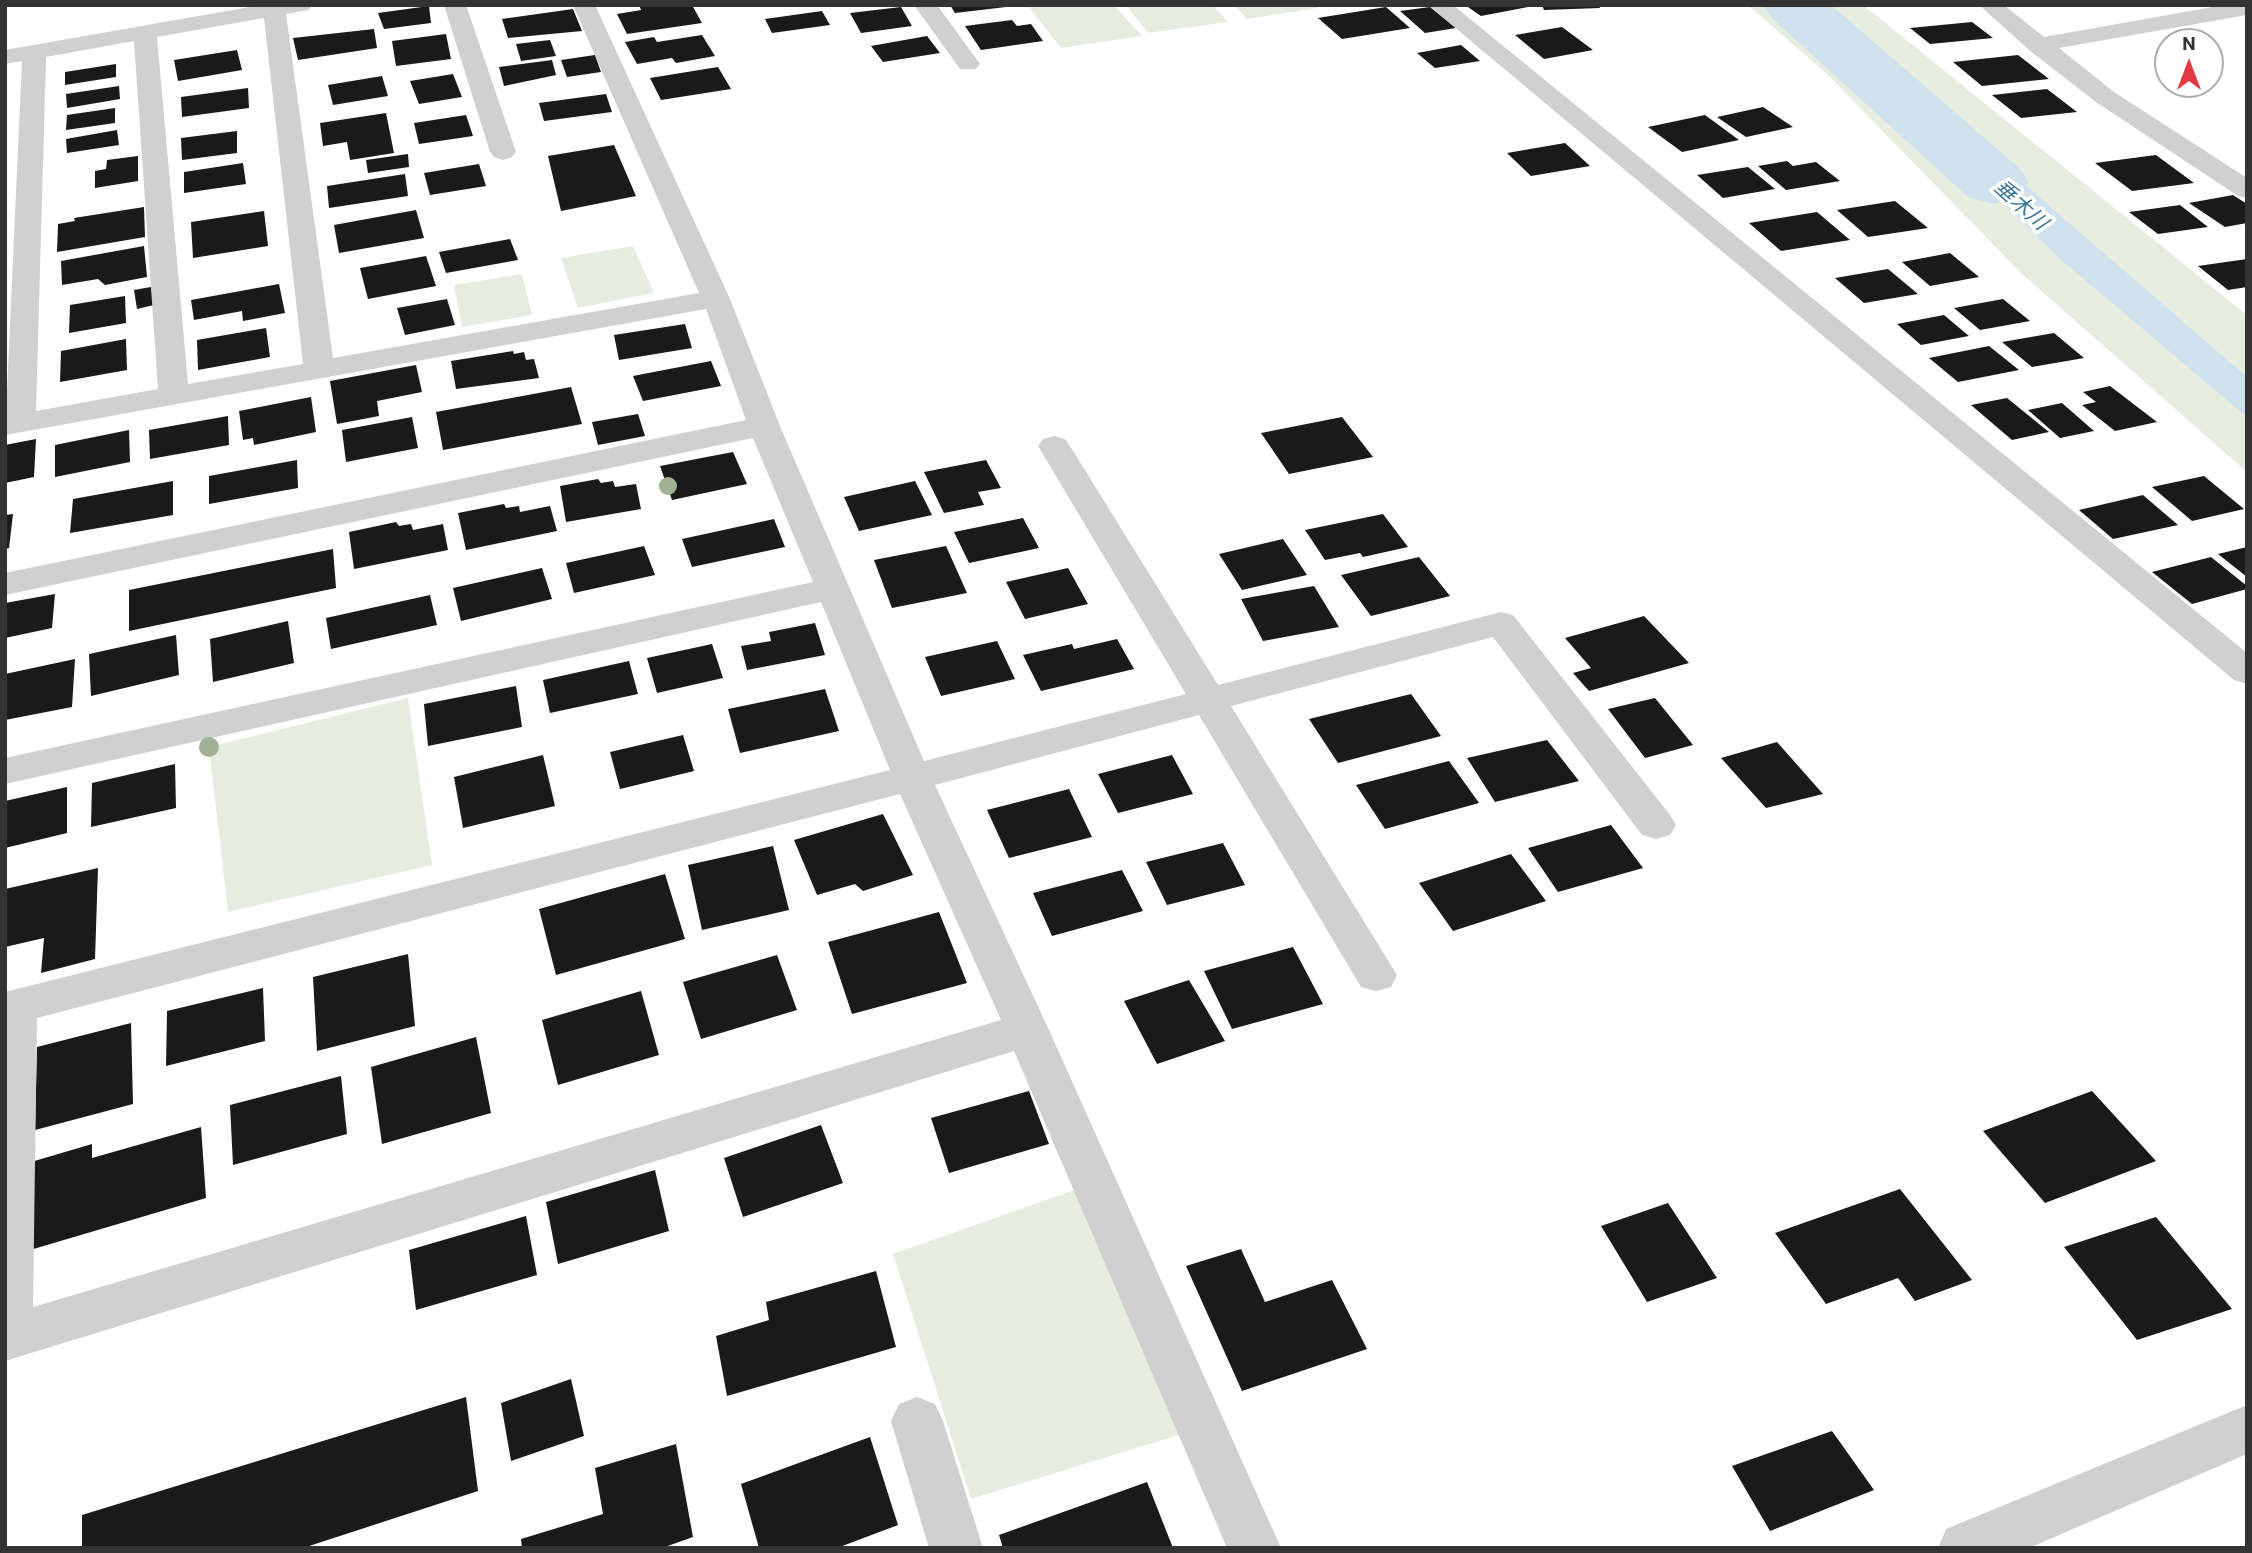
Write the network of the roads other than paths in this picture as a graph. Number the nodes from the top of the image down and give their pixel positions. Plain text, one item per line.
1 (301, 5) edge
2 (454, 5) edge
3 (584, 5) edge
4 (925, 5) edge
5 (1439, 5) edge
6 (1990, 5) edge
7 (2247, 8) edge
8 (274, 10) junction
9 (145, 33) junction
10 (2037, 45) junction
11 (34, 52) junction
12 (5, 57) edge
13 (968, 64) dead end
14 (503, 152) dead end
15 (2247, 190) edge
16 (716, 299) junction
17 (319, 368) junction
18 (174, 395) junction
19 (13, 424) edge
20 (764, 426) junction
21 (1054, 446) dead end
22 (5, 584) edge
23 (832, 589) junction
24 (2247, 672) edge
25 (1206, 700) junction
26 (5, 771) edge
27 (912, 778) junction
28 (1656, 825) dead end
29 (1376, 975) dead end
30 (10, 1008) edge
31 (1027, 1030) junction
32 (7, 1337) edge
33 (916, 1421) dead end
34 (2247, 1429) edge
35 (956, 1548) edge
36 (1254, 1548) edge
37 (1965, 1548) edge

1 - 8 street
2 - 14 street
3 - 16 street
4 - 13 street
5 - 24 street
6 - 10 street
7 - 10 street
8 - 9 street
8 - 17 street
9 - 11 street
9 - 18 street
10 - 15 street
11 - 12 street
11 - 19 street
16 - 17 street
16 - 20 street
17 - 18 street
18 - 19 street
20 - 22 street
20 - 23 street
21 - 25 street
23 - 26 street
23 - 27 street
25 - 27 street
25 - 28 street
25 - 29 street
27 - 30 street
27 - 31 street
30 - 32 street
31 - 32 street
31 - 36 street
33 - 35 street
34 - 37 street

